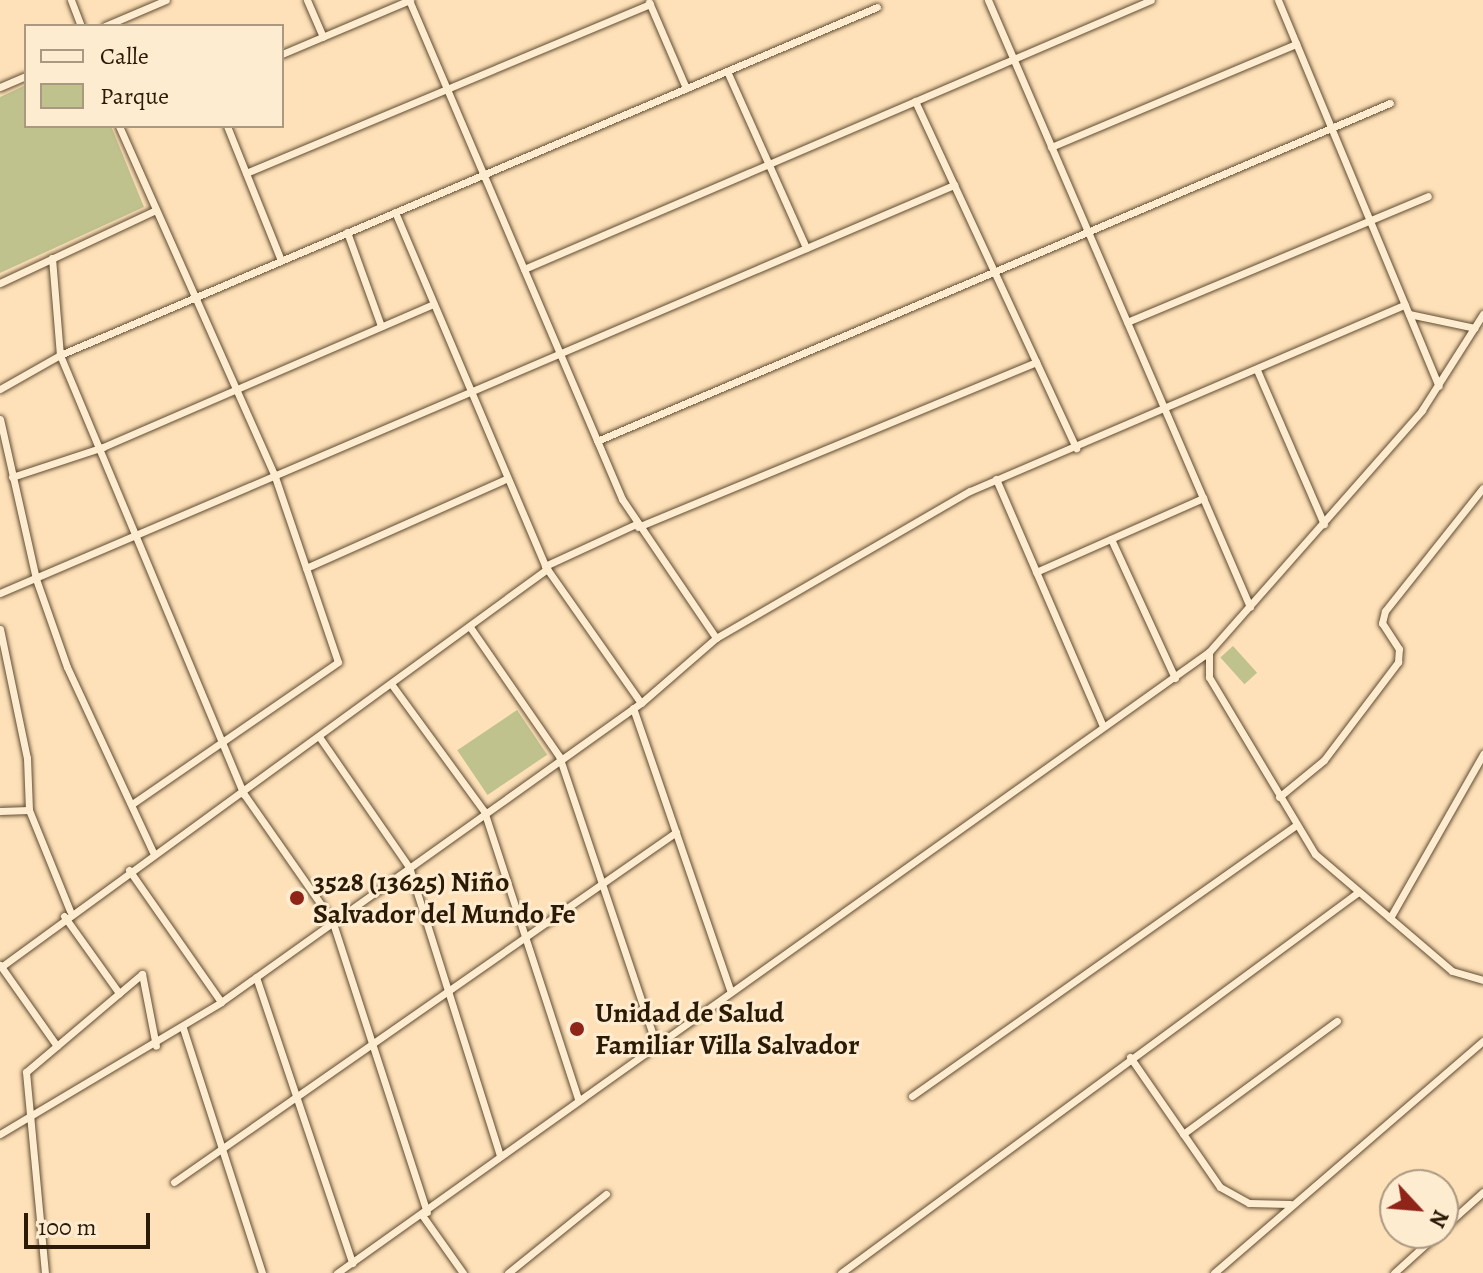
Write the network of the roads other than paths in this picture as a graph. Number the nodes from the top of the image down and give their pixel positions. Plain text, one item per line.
1 (71, 0) edge
2 (166, 0) edge
3 (307, 0) edge
4 (410, 0) edge
5 (988, 0) edge
6 (1151, 0) edge
7 (1278, 0) edge
8 (649, 2) edge
9 (877, 7) dead end
10 (80, 24) edge
11 (110, 24) edge
12 (323, 37) junction
13 (1296, 44) junction
14 (284, 53) edge
15 (1013, 59) junction
16 (727, 71) junction
17 (24, 77) edge
18 (446, 86) junction
19 (0, 87) edge
20 (686, 88) junction
21 (915, 101) junction
22 (1390, 103) dead end
23 (120, 128) edge
24 (228, 128) edge
25 (1331, 128) junction
26 (1051, 147) junction
27 (768, 164) junction
28 (246, 173) junction
29 (485, 177) junction
30 (954, 185) junction
31 (1428, 196) dead end
32 (154, 211) junction
33 (395, 212) junction
34 (1370, 220) junction
35 (1088, 231) junction
36 (347, 232) junction
37 (806, 248) junction
38 (52, 258) junction
39 (281, 260) junction
40 (524, 269) junction
41 (994, 271) junction
42 (0, 283) edge
43 (193, 298) junction
44 (433, 304) junction
45 (1405, 305) junction
46 (1409, 314) junction
47 (1483, 314) edge
48 (1127, 322) junction
49 (381, 326) junction
50 (1475, 328) junction
51 (560, 354) junction
52 (60, 355) junction
53 (1036, 362) junction
54 (1257, 370) junction
55 (1439, 386) junction
56 (0, 389) edge
57 (469, 390) junction
58 (232, 391) junction
59 (1165, 410) junction
60 (0, 419) edge
61 (597, 441) junction
62 (103, 447) junction
63 (1076, 448) junction
64 (12, 477) junction
65 (275, 477) junction
66 (506, 479) junction
67 (996, 479) junction
68 (1483, 488) edge
69 (1203, 498) junction
70 (1324, 524) junction
71 (637, 525) junction
72 (140, 536) junction
73 (1111, 539) junction
74 (306, 568) junction
75 (546, 568) junction
76 (1036, 572) junction
77 (36, 579) junction
78 (0, 593) edge
79 (1250, 607) junction
80 (470, 627) junction
81 (0, 629) edge
82 (716, 638) junction
83 (1209, 652) junction
84 (1175, 678) junction
85 (392, 685) junction
86 (641, 703) junction
87 (633, 708) junction
88 (1103, 726) junction
89 (320, 738) junction
90 (224, 741) junction
91 (1483, 754) edge
92 (559, 756) junction
93 (244, 794) junction
94 (1279, 797) junction
95 (132, 804) junction
96 (29, 810) junction
97 (0, 811) edge
98 (484, 811) junction
99 (1296, 825) junction
100 (676, 832) junction
101 (153, 852) junction
102 (409, 867) junction
103 (129, 870) junction
104 (602, 883) junction
105 (1357, 893) junction
106 (67, 914) junction
107 (1390, 918) junction
108 (332, 920) junction
109 (526, 938) junction
110 (0, 966) edge
111 (256, 977) junction
112 (1483, 980) edge
113 (448, 990) junction
114 (731, 992) junction
115 (119, 993) junction
116 (221, 1002) junction
117 (1337, 1021) dead end
118 (183, 1028) junction
119 (1483, 1041) edge
120 (655, 1042) junction
121 (373, 1044) junction
122 (57, 1046) junction
123 (156, 1046) junction
124 (1130, 1057) junction
125 (912, 1096) dead end
126 (296, 1097) junction
127 (578, 1098) junction
128 (34, 1120) junction
129 (0, 1134) edge
130 (1183, 1134) junction
131 (222, 1149) junction
132 (500, 1156) junction
133 (174, 1182) dead end
134 (1483, 1192) edge
135 (606, 1194) dead end
136 (1294, 1202) junction
137 (424, 1214) junction
138 (1459, 1214) edge
139 (1420, 1249) edge
140 (352, 1263) junction
141 (45, 1273) edge
142 (262, 1273) edge
143 (337, 1273) edge
144 (463, 1273) edge
145 (508, 1273) edge
146 (841, 1273) edge
147 (1214, 1273) edge
148 (1394, 1273) edge

1 - 10 street
2 - 11 street
3 - 12 street
4 - 12 street
4 - 18 street
5 - 15 street
6 - 15 street
7 - 13 street
8 - 18 street
8 - 20 street
9 - 16 street
12 - 14 street
13 - 25 street
13 - 26 street
15 - 21 street
15 - 26 street
16 - 20 street
16 - 27 street
17 - 19 street
18 - 28 street
18 - 29 street
20 - 29 street
21 - 27 street
21 - 30 street
22 - 25 street
23 - 32 street
24 - 28 street
25 - 34 street
25 - 35 street
26 - 35 street
27 - 37 street
27 - 40 street
28 - 39 street
29 - 33 street
29 - 40 street
30 - 37 street
30 - 41 street
31 - 34 street
32 - 38 street
32 - 43 street
33 - 36 street
33 - 44 street
34 - 45 street
34 - 48 street
35 - 41 street
35 - 48 street
36 - 39 street
36 - 49 street
37 - 51 street
38 - 42 street
38 - 52 street
39 - 43 street
40 - 51 street
41 - 53 street
41 - 61 street
43 - 52 street
43 - 58 street
44 - 49 street
44 - 57 street
45 - 46 street
45 - 54 street
46 - 50 street
46 - 55 street
47 - 50 street
48 - 59 street
49 - 58 street
50 - 55 street
51 - 57 street
51 - 61 street
52 - 56 street
52 - 62 street
53 - 63 street
53 - 71 street
54 - 59 street
54 - 70 street
55 - 70 street
57 - 65 street
57 - 66 street
58 - 62 street
58 - 65 street
59 - 63 street
59 - 69 street
60 - 64 street
61 - 71 street
62 - 64 street
62 - 72 street
63 - 67 street
64 - 77 street
65 - 72 street
65 - 74 street
66 - 74 street
66 - 75 street
67 - 76 street
67 - 82 street
68 - 94 street
69 - 73 street
69 - 79 street
70 - 79 street
71 - 75 street
71 - 82 street
72 - 77 street
72 - 90 street
73 - 76 street
73 - 84 street
74 - 90 street
75 - 80 street
75 - 86 street
76 - 88 street
77 - 78 street
77 - 95 street
79 - 83 street
80 - 85 street
80 - 92 street
81 - 96 street
82 - 86 street
83 - 84 street
83 - 94 street
84 - 88 street
85 - 89 street
85 - 98 street
86 - 87 street
87 - 92 street
87 - 100 street
88 - 114 street
89 - 93 street
89 - 102 street
90 - 93 street
90 - 95 street
91 - 107 street
92 - 98 street
92 - 104 street
93 - 101 street
93 - 108 street
94 - 99 street
95 - 101 street
96 - 97 street
96 - 106 street
98 - 102 street
98 - 109 street
99 - 105 street
99 - 125 street
100 - 104 street
100 - 114 street
101 - 103 street
102 - 108 street
102 - 113 street
103 - 106 street
103 - 116 street
104 - 109 street
104 - 120 street
105 - 107 street
105 - 124 street
106 - 110 street
106 - 115 street
107 - 112 street
108 - 111 street
108 - 121 street
109 - 113 street
109 - 127 street
110 - 122 street
111 - 116 street
111 - 126 street
113 - 121 street
113 - 132 street
114 - 120 street
115 - 122 street
115 - 123 street
116 - 118 street
117 - 130 street
118 - 123 street
118 - 131 street
119 - 136 street
120 - 127 street
121 - 126 street
121 - 137 street
122 - 128 street
123 - 128 street
124 - 130 street
124 - 146 street
126 - 131 street
126 - 140 street
127 - 132 street
128 - 129 street
128 - 141 street
130 - 136 street
131 - 133 street
131 - 142 street
132 - 137 street
134 - 138 street
135 - 145 street
136 - 147 street
137 - 140 street
137 - 144 street
139 - 148 street
140 - 143 street

